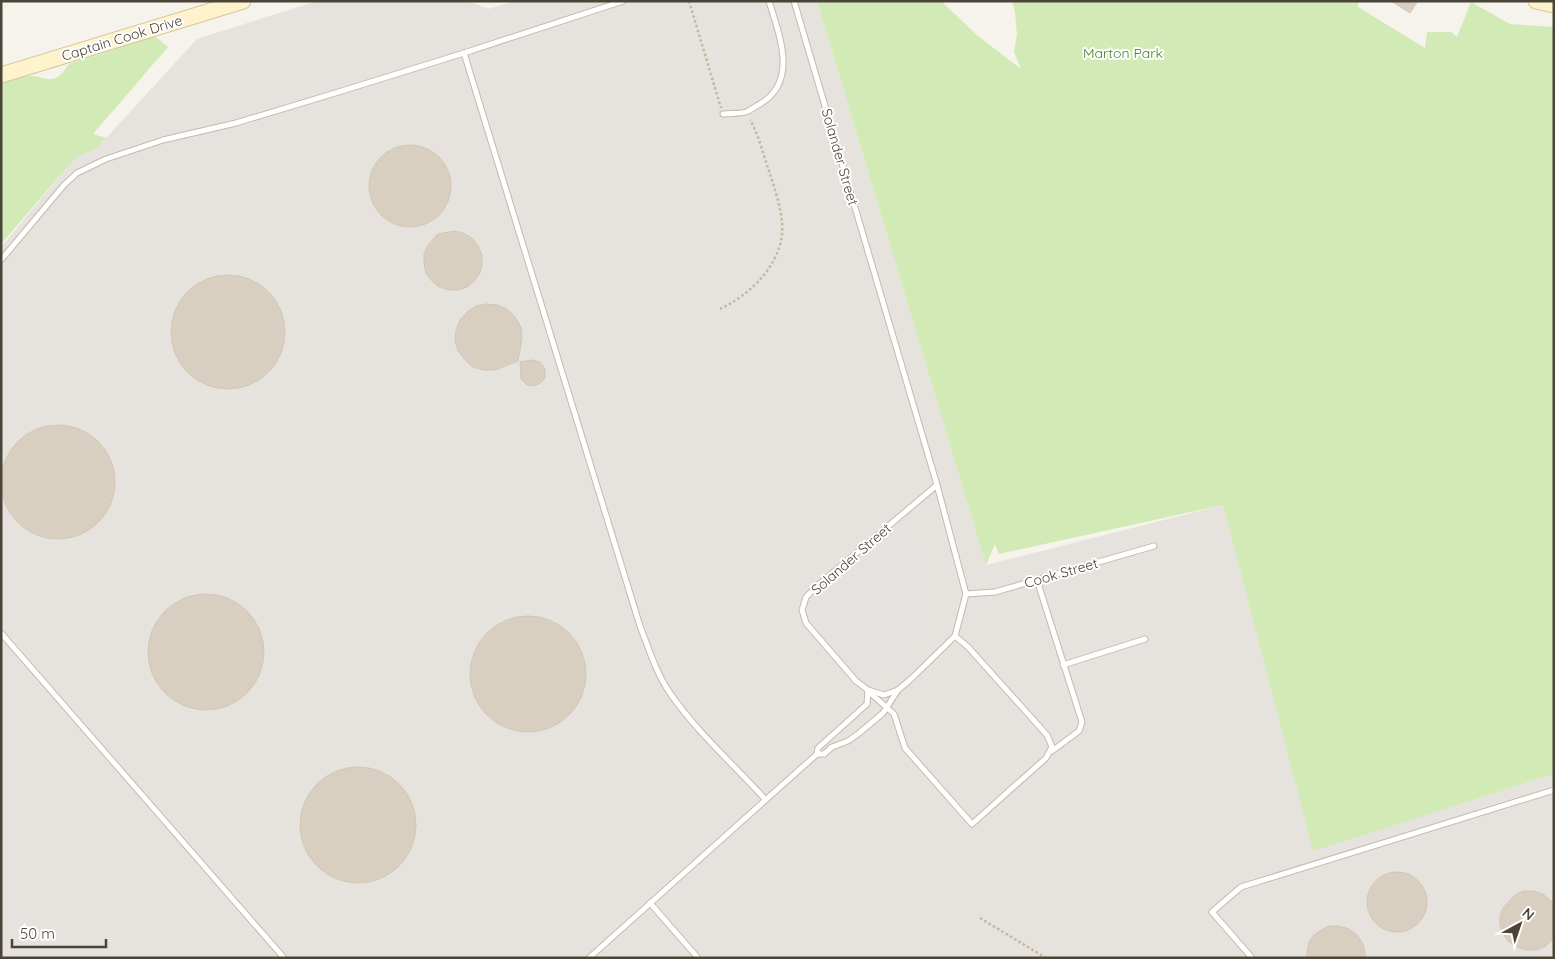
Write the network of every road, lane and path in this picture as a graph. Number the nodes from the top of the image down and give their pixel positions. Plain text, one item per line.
1 (243, 1) edge
2 (623, 1) edge
3 (689, 1) edge
4 (769, 1) edge
5 (794, 1) edge
6 (1536, 1) edge
7 (1554, 5) edge
8 (464, 53) junction
9 (1, 75) edge
10 (746, 112) junction
11 (723, 114) joint
12 (1, 260) edge
13 (720, 309) dead end
14 (937, 485) junction
15 (1154, 546) dead end
16 (1037, 580) junction
17 (966, 594) junction
18 (1, 633) edge
19 (955, 636) junction
20 (1145, 640) dead end
21 (1064, 665) junction
22 (868, 690) junction
23 (898, 690) junction
24 (886, 707) junction
25 (1049, 753) junction
26 (817, 754) junction
27 (1554, 790) edge
28 (765, 799) junction
29 (650, 902) junction
30 (980, 918) dead end
31 (284, 958) edge
32 (589, 958) edge
33 (698, 958) edge
34 (1046, 958) edge
35 (1252, 958) edge

1 - 9 main road, Captain Cook Drive
2 - 8 lane
3 - 11 path
4 - 10 lane
5 - 14 lane, Solander Street
6 - 7 main road
8 - 12 lane
8 - 28 lane
10 - 11 lane
10 - 13 path
14 - 17 lane, Solander Street
14 - 22 lane, Solander Street
15 - 16 lane, Cook Street
16 - 17 lane, Cook Street
16 - 21 lane
17 - 19 lane, Solander Street
18 - 31 lane
19 - 23 lane
19 - 25 lane
20 - 21 lane
21 - 25 lane
22 - 23 lane
22 - 24 lane, Solander Street
22 - 26 lane
23 - 24 lane
24 - 25 lane, Solander Street
24 - 26 lane
26 - 28 lane
27 - 35 lane
28 - 29 lane
29 - 32 lane
29 - 33 lane
30 - 34 path

